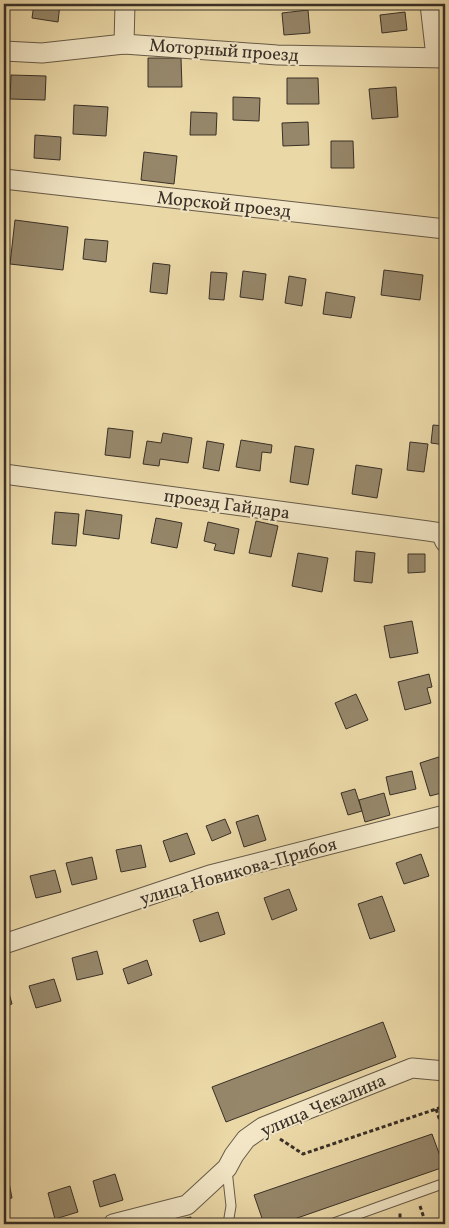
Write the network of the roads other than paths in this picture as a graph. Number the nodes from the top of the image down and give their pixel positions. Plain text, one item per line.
1 (125, 4) edge
2 (430, 4) edge
3 (124, 44) junction
4 (4, 51) edge
5 (440, 57) edge
6 (4, 179) edge
7 (445, 229) edge
8 (4, 474) edge
9 (445, 542) edge
10 (445, 815) edge
11 (4, 944) edge
12 (445, 1072) edge
13 (227, 1168) junction
14 (445, 1183) edge
15 (113, 1224) edge
16 (228, 1224) edge
17 (331, 1224) edge

1 - 3 street
2 - 5 street
3 - 4 street, Моторный проезд
3 - 5 street, Моторный проезд
6 - 7 street, Морской проезд
8 - 9 street, проезд Гайдара
10 - 11 street, улица Новикова-Прибоя
12 - 13 street, улица Чекалина
13 - 15 street, улица Чекалина
13 - 16 lane
14 - 17 lane

